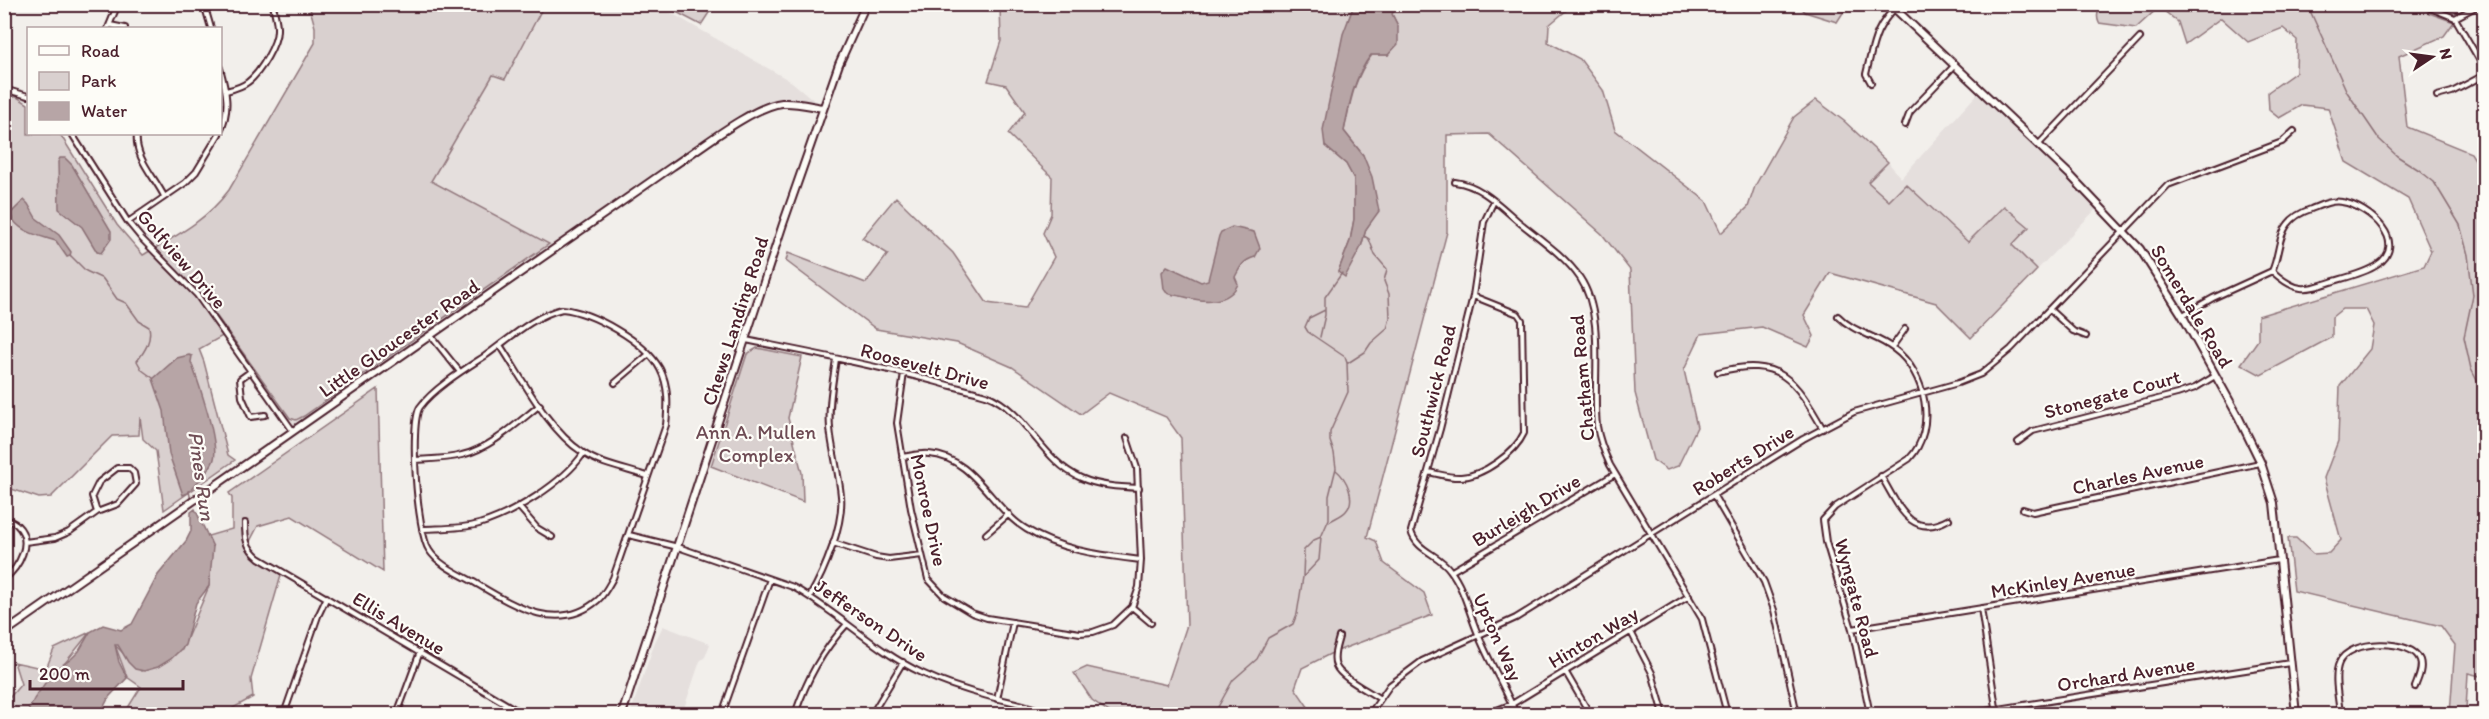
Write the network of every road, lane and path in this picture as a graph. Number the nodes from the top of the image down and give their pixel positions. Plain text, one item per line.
1 (118, 4) edge
2 (204, 4) edge
3 (273, 4) edge
4 (866, 4) edge
5 (2420, 4) edge
6 (2481, 4) edge
7 (1894, 6) edge
8 (2455, 18) junction
9 (109, 27) edge
10 (211, 27) edge
11 (2140, 38) dead end
12 (1954, 66) junction
13 (2484, 68) edge
14 (2484, 75) edge
15 (222, 76) edge
16 (1871, 83) dead end
17 (4, 89) edge
18 (226, 91) junction
19 (27, 96) edge
20 (2437, 96) dead end
21 (823, 108) junction
22 (1905, 125) dead end
23 (222, 126) edge
24 (2294, 131) dead end
25 (73, 135) edge
26 (137, 135) edge
27 (218, 135) edge
28 (2038, 145) junction
29 (1455, 182) dead end
30 (164, 196) junction
31 (1494, 201) junction
32 (128, 222) junction
33 (2124, 230) junction
34 (2272, 272) junction
35 (1473, 296) junction
36 (2049, 309) junction
37 (2182, 315) junction
38 (1838, 316) dead end
39 (1905, 329) dead end
40 (430, 336) junction
41 (2086, 336) dead end
42 (746, 340) junction
43 (500, 345) junction
44 (1892, 347) junction
45 (649, 354) junction
46 (836, 359) junction
47 (251, 370) junction
48 (460, 372) junction
49 (1718, 372) dead end
50 (904, 373) junction
51 (2216, 376) junction
52 (615, 383) dead end
53 (1923, 394) junction
54 (540, 405) junction
55 (265, 415) dead end
56 (1823, 429) junction
57 (293, 432) junction
58 (1127, 438) dead end
59 (2018, 442) dead end
60 (583, 454) junction
61 (902, 457) junction
62 (415, 460) junction
63 (2261, 463) junction
64 (1428, 472) junction
65 (1615, 474) junction
66 (647, 476) junction
67 (1881, 476) junction
68 (1139, 488) junction
69 (1714, 496) junction
70 (518, 506) junction
71 (2023, 508) dead end
72 (97, 512) junction
73 (1009, 514) junction
74 (4, 518) edge
75 (1949, 519) dead end
76 (245, 523) dead end
77 (422, 529) junction
78 (986, 534) dead end
79 (1651, 534) junction
80 (629, 535) junction
81 (552, 537) dead end
82 (25, 542) junction
83 (833, 543) junction
84 (678, 547) junction
85 (922, 555) junction
86 (1141, 560) junction
87 (2279, 560) junction
88 (1452, 571) junction
89 (4, 579) edge
90 (770, 579) junction
91 (810, 596) junction
92 (1689, 596) junction
93 (327, 597) junction
94 (1132, 607) junction
95 (1981, 608) junction
96 (1013, 622) junction
97 (1151, 623) dead end
98 (847, 624) junction
99 (1852, 628) junction
100 (1630, 632) junction
101 (4, 633) edge
102 (1479, 636) junction
103 (1339, 637) dead end
104 (420, 652) junction
105 (903, 662) junction
106 (2290, 663) junction
107 (1565, 671) junction
108 (2415, 687) dead end
109 (997, 699) junction
110 (1380, 699) junction
111 (1512, 704) junction
112 (513, 709) junction
113 (1037, 712) edge
114 (1996, 712) edge
115 (285, 714) edge
116 (397, 714) edge
117 (510, 714) edge
118 (523, 714) edge
119 (622, 714) edge
120 (722, 714) edge
121 (795, 714) edge
122 (872, 714) edge
123 (1048, 714) edge
124 (1370, 714) edge
125 (1487, 714) edge
126 (1516, 714) edge
127 (1590, 714) edge
128 (1664, 714) edge
129 (1727, 714) edge
130 (1797, 714) edge
131 (1870, 714) edge
132 (1967, 714) edge
133 (2296, 714) edge
134 (2340, 714) edge

1 - 9 street
2 - 10 street
3 - 18 street
4 - 21 main road, Chews Landing Road
5 - 8 street
6 - 8 street
7 - 12 main road, Somerdale Road
7 - 16 street
8 - 13 street
11 - 28 street
12 - 22 street
12 - 28 main road, Somerdale Road
14 - 20 street
15 - 18 street
17 - 19 street
18 - 23 street
21 - 40 main road, Little Gloucester Road
21 - 42 main road, Chews Landing Road
24 - 33 street, Roberts Drive
25 - 32 street, Golfview Drive
26 - 30 street
27 - 30 street
28 - 33 main road, Somerdale Road
29 - 31 street, Chatham Road
30 - 32 street
31 - 35 street, Southwick Road
31 - 65 street, Chatham Road
32 - 47 street, Golfview Drive
33 - 36 street, Roberts Drive
33 - 37 main road, Somerdale Road
34 - 34 street
34 - 37 street
35 - 64 street, Southwick Road
35 - 64 street
36 - 41 street
36 - 53 street, Roberts Drive
37 - 51 main road, Somerdale Road
38 - 44 street
39 - 44 street
40 - 48 street
40 - 57 main road, Little Gloucester Road
42 - 46 street, Roosevelt Drive
42 - 84 main road, Chews Landing Road
43 - 45 street
43 - 48 street
43 - 54 street
44 - 53 street, Wyngate Road
45 - 52 street
45 - 66 street
46 - 50 street, Roosevelt Drive
46 - 83 street
47 - 55 street
47 - 57 street, Golfview Drive
48 - 62 street
49 - 56 street
50 - 61 street, Monroe Drive
50 - 68 street, Roosevelt Drive
51 - 59 street, Stonegate Court
51 - 63 main road, Somerdale Road
53 - 56 street, Roberts Drive
53 - 67 street, Wyngate Road
54 - 60 street
54 - 62 street
56 - 69 street, Roberts Drive
57 - 101 main road, Little Gloucester Road
58 - 68 street
60 - 66 street
60 - 70 street
61 - 73 street
61 - 85 street, Monroe Drive
62 - 77 street
63 - 71 street, Charles Avenue
63 - 87 main road, Somerdale Road
64 - 88 street, Southwick Road
65 - 79 street, Chatham Road
65 - 88 street, Burleigh Drive
66 - 80 street
67 - 75 street
67 - 99 street, Wyngate Road
68 - 86 street
69 - 79 street, Roberts Drive
69 - 130 street
70 - 77 street
70 - 81 street
72 - 72 street
72 - 82 street
73 - 78 street
73 - 86 street
74 - 82 street
76 - 93 street, Ellis Avenue
77 - 80 street
79 - 92 street, Chatham Road
79 - 102 street, Roberts Drive
80 - 84 street, Jefferson Drive
82 - 89 street
83 - 85 street
83 - 91 street
84 - 90 street, Jefferson Drive
84 - 119 main road, Chews Landing Road
85 - 96 street, Monroe Drive
86 - 94 street
87 - 95 street, McKinley Avenue
87 - 106 main road, Somerdale Road
88 - 102 street, Upton Way
90 - 91 street, Jefferson Drive
90 - 120 street
91 - 98 street, Jefferson Drive
92 - 100 street, Hinton Way
92 - 129 street, Chatham Road
93 - 104 street, Ellis Avenue
93 - 115 street
94 - 96 street, Monroe Drive
94 - 97 street
95 - 99 street, McKinley Avenue
95 - 114 street
96 - 109 street
98 - 105 street, Jefferson Drive
98 - 121 street
99 - 131 street, Wyngate Road
100 - 107 street, Hinton Way
100 - 128 street
102 - 110 street, Roberts Drive
102 - 111 street, Upton Way
103 - 110 street
104 - 112 street, Ellis Avenue
104 - 116 street
105 - 109 street, Jefferson Drive
105 - 122 street
106 - 114 street, Orchard Avenue
106 - 133 main road, Somerdale Road
107 - 111 street, Hinton Way
107 - 127 street
108 - 134 street
109 - 113 street, Jefferson Drive
110 - 124 street, Roberts Drive
111 - 125 street, Hinton Way
111 - 126 street, Upton Way
112 - 117 street
112 - 118 street, Ellis Avenue
113 - 123 street, Jefferson Drive
114 - 132 street, Orchard Avenue

